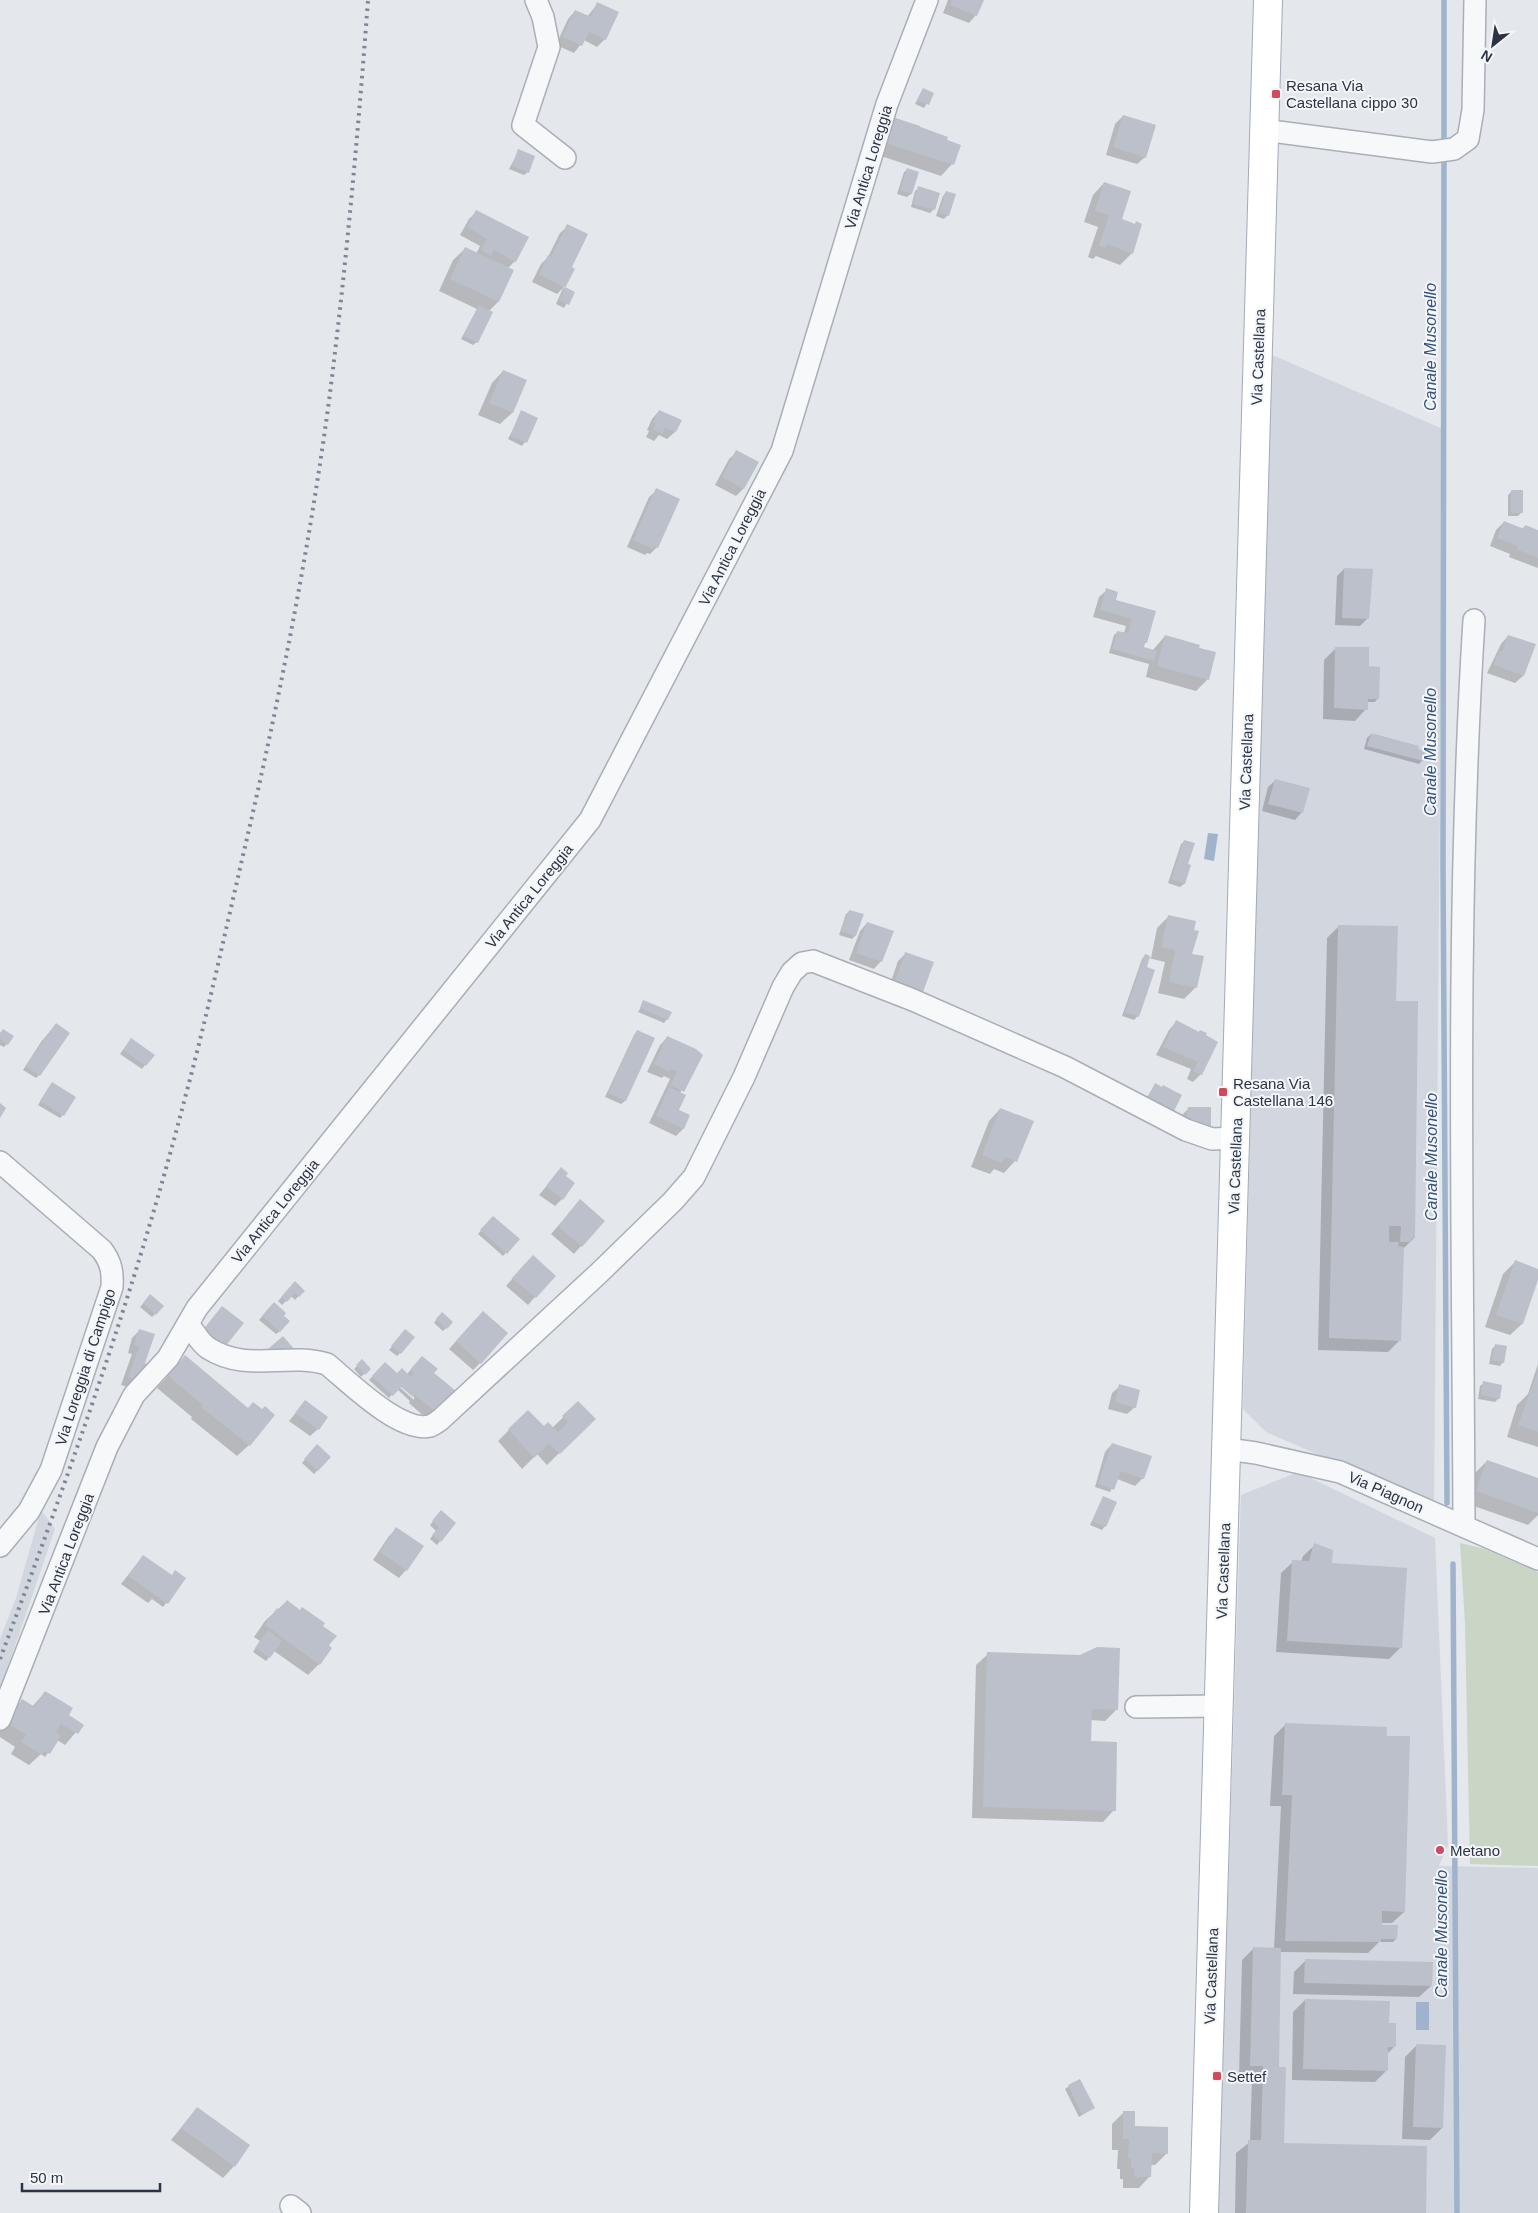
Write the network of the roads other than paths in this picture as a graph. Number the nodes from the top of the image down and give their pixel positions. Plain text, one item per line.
1 (536, 0) edge
2 (927, 0) edge
3 (1268, 0) edge
4 (1475, 0) edge
5 (1264, 130) junction
6 (565, 158) dead end
7 (1474, 620) dead end
8 (1236, 1138) junction
9 (0, 1162) edge
10 (188, 1324) junction
11 (1227, 1449) junction
12 (1464, 1526) junction
13 (0, 1546) edge
14 (1538, 1559) edge
15 (1219, 1706) junction
16 (1136, 1707) dead end
17 (0, 1718) edge
18 (1204, 2213) edge

1 - 6 street
2 - 10 street, Via Antica Loreggia
3 - 5 main road, Via Castellana
4 - 5 street
5 - 8 main road, Via Castellana
7 - 12 street
8 - 10 street
8 - 11 main road, Via Castellana
9 - 13 street, Via Loreggia di Campigo
10 - 17 street, Via Antica Loreggia
11 - 12 street, Via Piagnon
11 - 15 main road, Via Castellana
12 - 14 street, Via Piagnon
15 - 16 street
15 - 18 main road, Via Castellana

